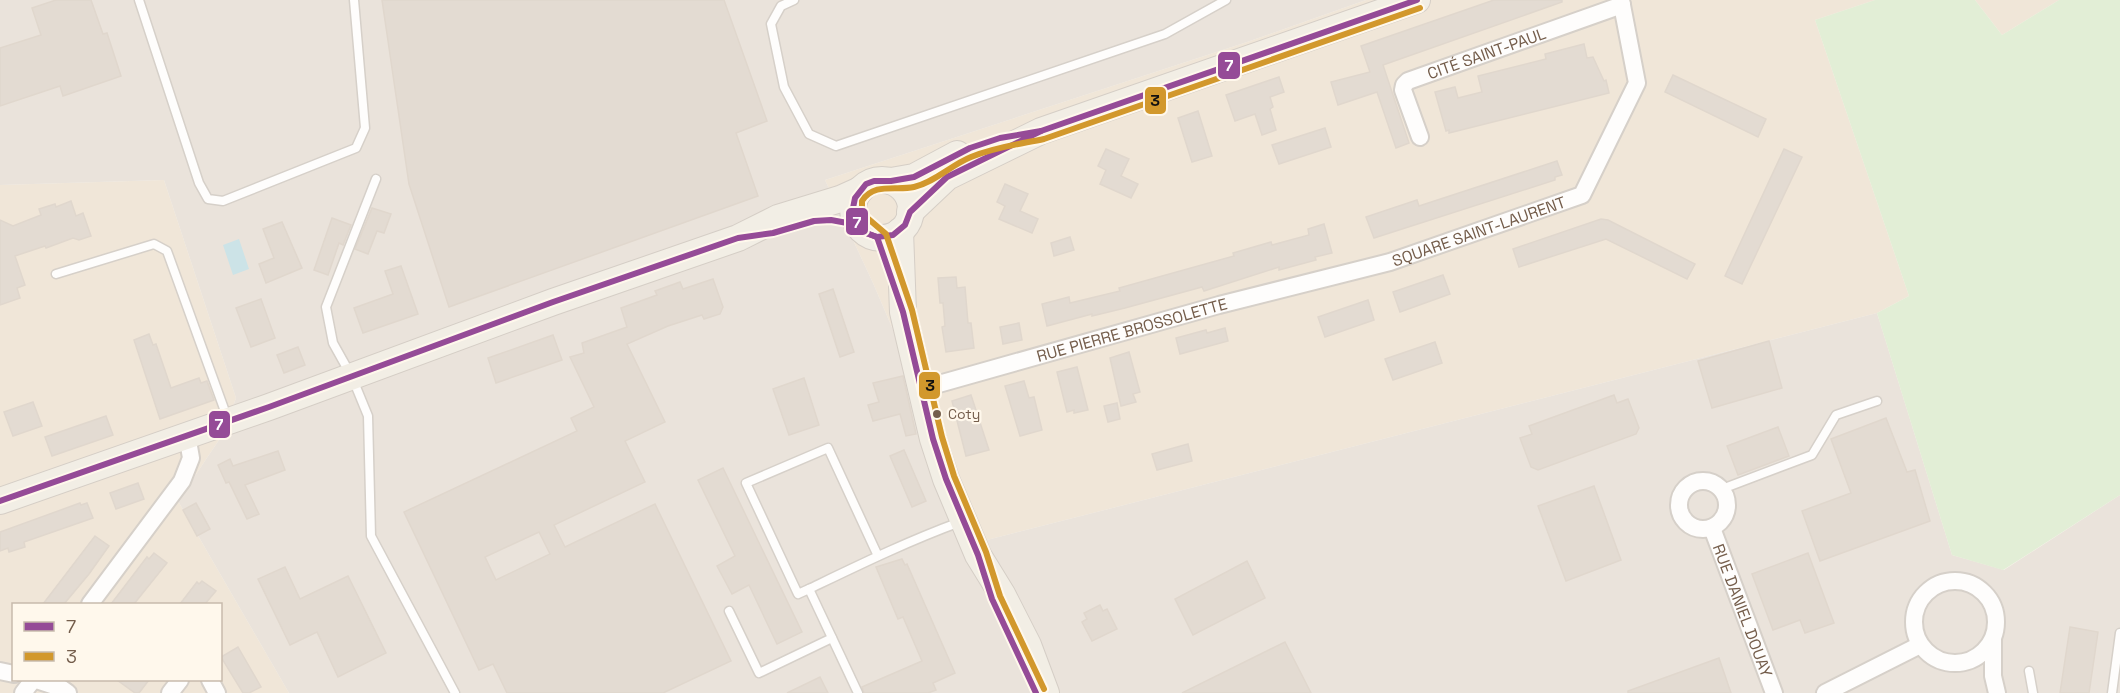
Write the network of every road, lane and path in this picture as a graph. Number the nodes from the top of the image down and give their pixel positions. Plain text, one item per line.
1 (139, 0) edge
2 (354, 0) edge
3 (794, 0) edge
4 (1226, 0) edge
5 (1417, 0) edge
6 (1622, 2) edge
7 (1041, 131) junction
8 (1420, 137) dead end
9 (376, 179) dead end
10 (891, 182) junction
11 (860, 190) junction
12 (886, 226) junction
13 (738, 238) junction
14 (56, 274) dead end
15 (1343, 274) joint
16 (352, 377) junction
17 (921, 389) junction
18 (1877, 401) dead end
19 (228, 422) junction
20 (187, 435) junction
21 (1722, 489) junction
22 (0, 501) edge
23 (963, 521) junction
24 (1712, 528) junction
25 (978, 555) junction
26 (878, 556) junction
27 (809, 588) junction
28 (91, 603) edge
29 (729, 611) dead end
30 (2120, 633) edge
31 (832, 638) junction
32 (1993, 639) junction
33 (1920, 645) junction
34 (1972, 660) junction
35 (2029, 671) dead end
36 (1993, 676) junction
37 (34, 681) edge
38 (38, 681) edge
39 (179, 681) edge
40 (23, 693) edge
41 (68, 693) edge
42 (170, 693) edge
43 (455, 693) edge
44 (858, 693) edge
45 (1036, 693) edge
46 (1046, 693) edge
47 (1774, 693) edge
48 (1825, 693) edge
49 (1997, 693) edge
50 (2033, 693) edge
51 (2112, 693) edge

1 - 2 lane
3 - 4 lane
5 - 7 main road
6 - 8 street, CITÉ SAINT-PAUL
6 - 15 street, SQUARE SAINT-LAURENT
7 - 10 main road
7 - 12 main road
9 - 16 lane
10 - 11 main road
10 - 12 main road
11 - 12 main road
11 - 13 main road
12 - 13 main road
12 - 17 main road
13 - 16 main road
14 - 19 lane
15 - 17 street, RUE PIERRE BROSSOLETTE
16 - 19 main road
16 - 43 lane
17 - 23 main road
18 - 21 lane
19 - 20 main road
20 - 22 main road
20 - 28 street
21 - 24 street, RUE DANIEL DOUAY
21 - 24 street, RUE DANIEL DOUAY
23 - 25 main road
23 - 26 lane
24 - 47 street, RUE DANIEL DOUAY
25 - 45 main road
25 - 46 main road
26 - 27 lane
26 - 27 lane
27 - 31 lane
29 - 31 lane
30 - 51 lane
31 - 44 lane
32 - 33 street
32 - 34 street
32 - 36 street
33 - 34 street
33 - 48 street
34 - 36 street
35 - 50 lane
36 - 49 street
37 - 40 street
38 - 41 street
39 - 42 street

